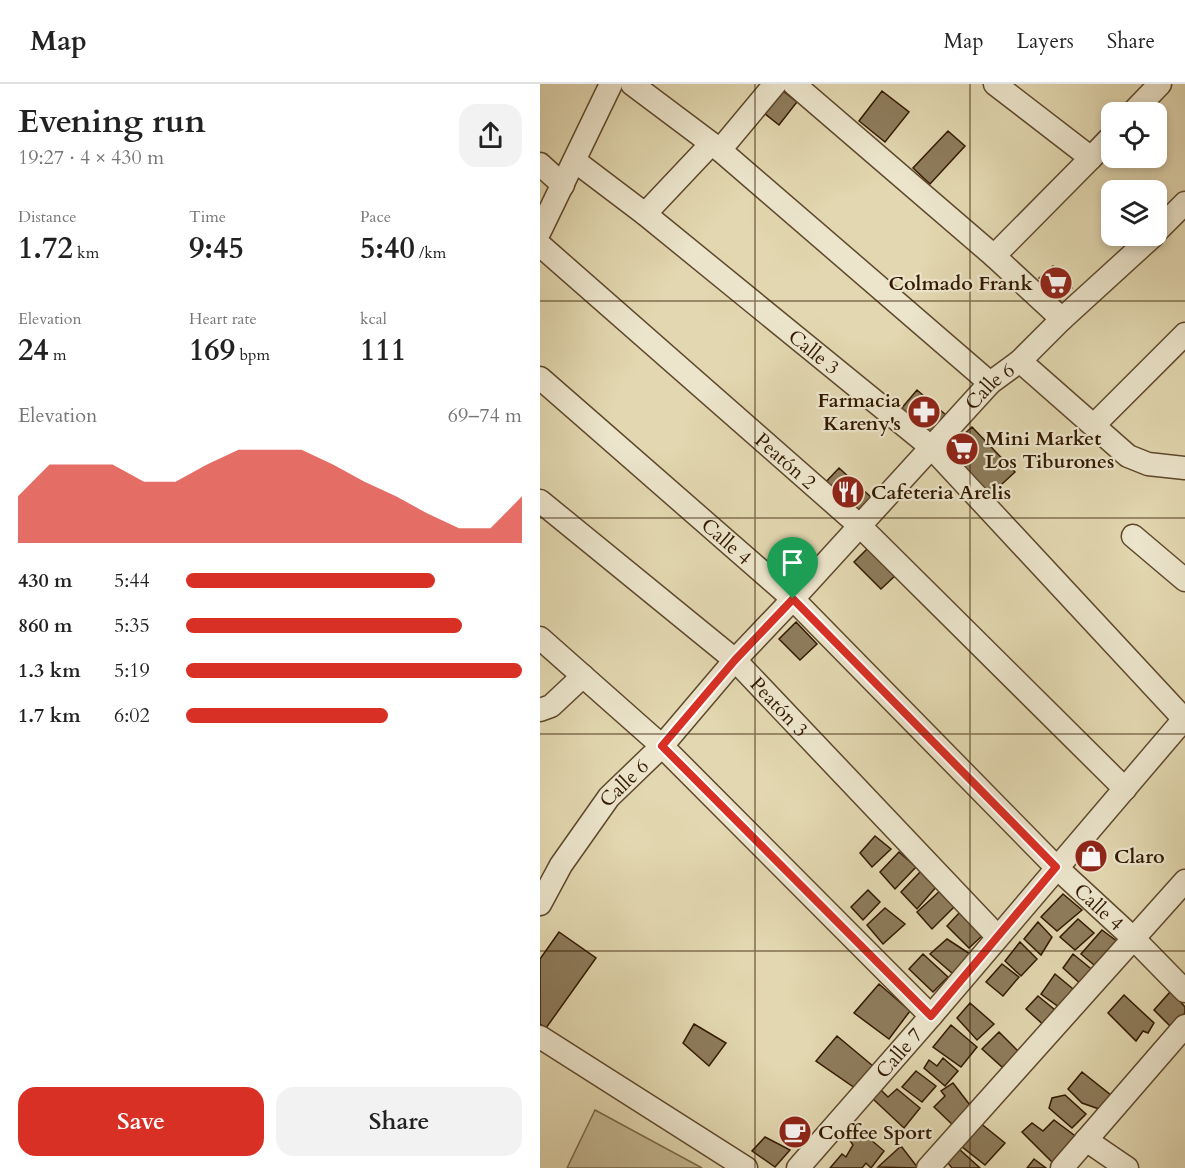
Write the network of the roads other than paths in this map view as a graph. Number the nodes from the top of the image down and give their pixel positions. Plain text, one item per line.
1 (611, 84) edge
2 (632, 84) edge
3 (775, 84) edge
4 (995, 84) edge
5 (1160, 84) edge
6 (797, 85) edge
7 (1143, 102) edge
8 (715, 147) junction
9 (1101, 148) edge
10 (1091, 158) junction
11 (575, 161) junction
12 (540, 164) edge
13 (563, 185) junction
14 (1185, 203) edge
15 (645, 214) junction
16 (1167, 221) edge
17 (540, 231) edge
18 (540, 245) edge
19 (1142, 246) edge
20 (994, 256) junction
21 (1062, 319) junction
22 (1185, 334) edge
23 (1020, 361) junction
24 (540, 378) edge
25 (990, 383) junction
26 (1094, 425) junction
27 (931, 447) junction
28 (1185, 468) edge
29 (540, 501) edge
30 (860, 526) junction
31 (1133, 536) dead end
32 (1185, 580) edge
33 (793, 599) junction
34 (540, 638) edge
35 (735, 660) junction
36 (583, 676) junction
37 (540, 710) edge
38 (1184, 718) edge
39 (662, 746) junction
40 (1125, 789) junction
41 (1056, 867) junction
42 (1185, 881) edge
43 (540, 904) edge
44 (997, 936) junction
45 (1134, 939) junction
46 (1185, 991) edge
47 (931, 1016) junction
48 (1185, 1026) edge
49 (540, 1037) edge
50 (1086, 1140) junction
51 (746, 1168) edge
52 (798, 1168) edge
53 (928, 1168) edge
54 (1062, 1168) edge
55 (1126, 1168) edge

1 - 11 street
2 - 8 street
3 - 8 street
4 - 10 street
5 - 7 street
6 - 20 street
8 - 15 street
8 - 25 street
9 - 10 street
10 - 20 street
11 - 13 street
11 - 15 street, Calle 3
12 - 13 street
13 - 17 street
14 - 16 street
15 - 27 street, Calle 3
18 - 30 street, Peatón 2
19 - 21 street, Calle 6
20 - 21 street
21 - 23 street, Calle 6
22 - 26 street
23 - 25 street, Calle 6
23 - 26 street
24 - 33 street, Calle 4
25 - 27 street, Calle 6
26 - 28 street
27 - 30 street, Calle 6
27 - 38 street, Calle 3
29 - 35 street, Peatón 3
30 - 33 street, Calle 6
30 - 40 street, Peatón 2
31 - 32 street
33 - 35 street, Calle 6
33 - 41 street, Calle 4
34 - 36 street
35 - 39 street, Calle 6
35 - 44 street, Peatón 3
36 - 37 street
36 - 39 street
38 - 40 street, Calle 7
39 - 43 street, Calle 6
39 - 47 street
40 - 41 street, Calle 7
41 - 44 street, Calle 7
41 - 45 street, Calle 4
42 - 45 street
44 - 47 street, Calle 7
45 - 46 street, Calle 4
45 - 53 street
47 - 52 street, Calle 7
48 - 50 street
49 - 51 street
50 - 54 street
50 - 55 street

